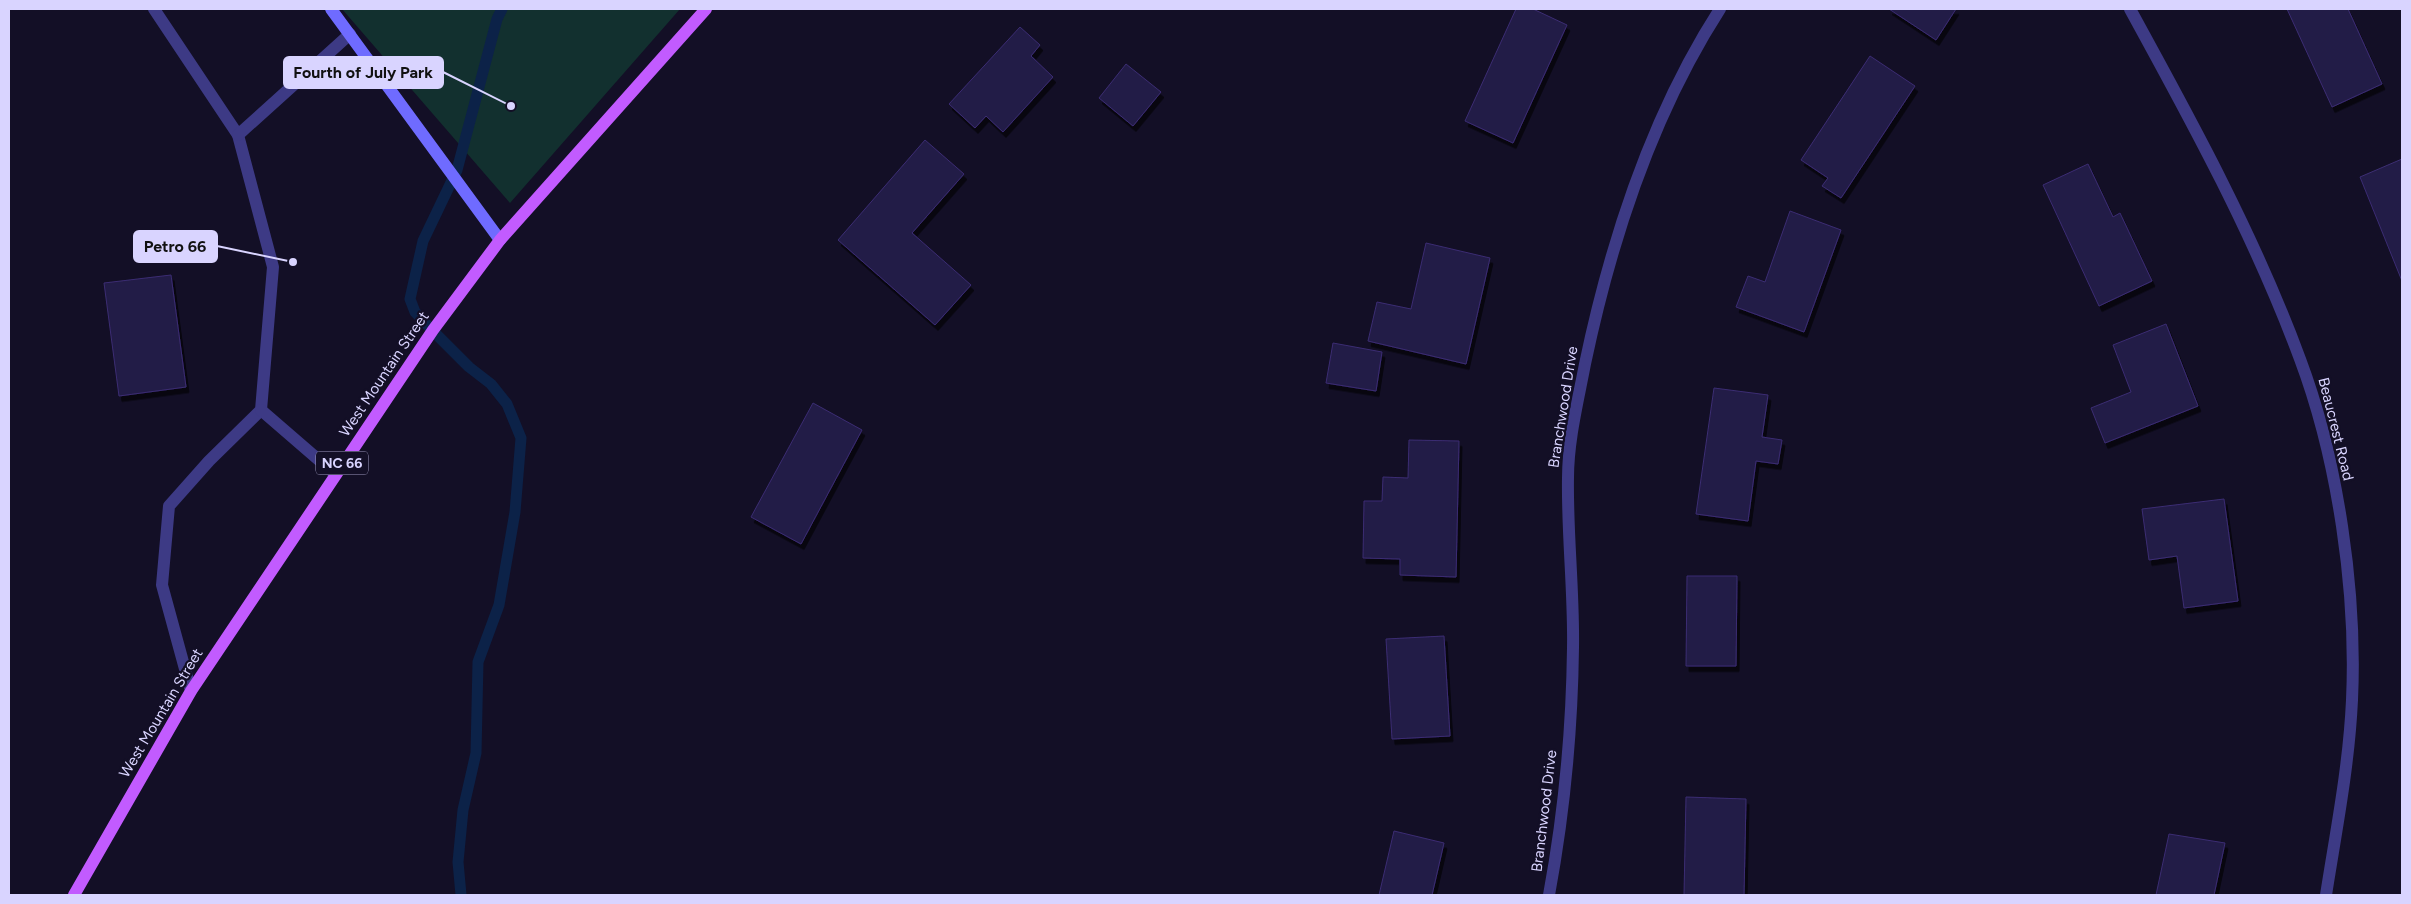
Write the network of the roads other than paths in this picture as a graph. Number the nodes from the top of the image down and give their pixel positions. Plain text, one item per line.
1 (154, 9) edge
2 (331, 9) edge
3 (706, 9) edge
4 (1720, 9) edge
5 (2130, 9) edge
6 (350, 34) junction
7 (238, 135) junction
8 (500, 240) junction
9 (261, 410) junction
10 (335, 474) junction
11 (191, 691) junction
12 (74, 895) edge
13 (1549, 895) edge
14 (2326, 895) edge

1 - 7 street
2 - 6 main road
3 - 8 main road, West Mountain Street
4 - 13 street, Branchwood Drive
5 - 14 street, Beaucrest Road
6 - 7 street
6 - 8 main road
7 - 9 street
8 - 10 main road, West Mountain Street / NC 66
9 - 10 street
9 - 11 street
10 - 11 main road, West Mountain Street / NC 66
11 - 12 main road, West Mountain Street / NC 66

